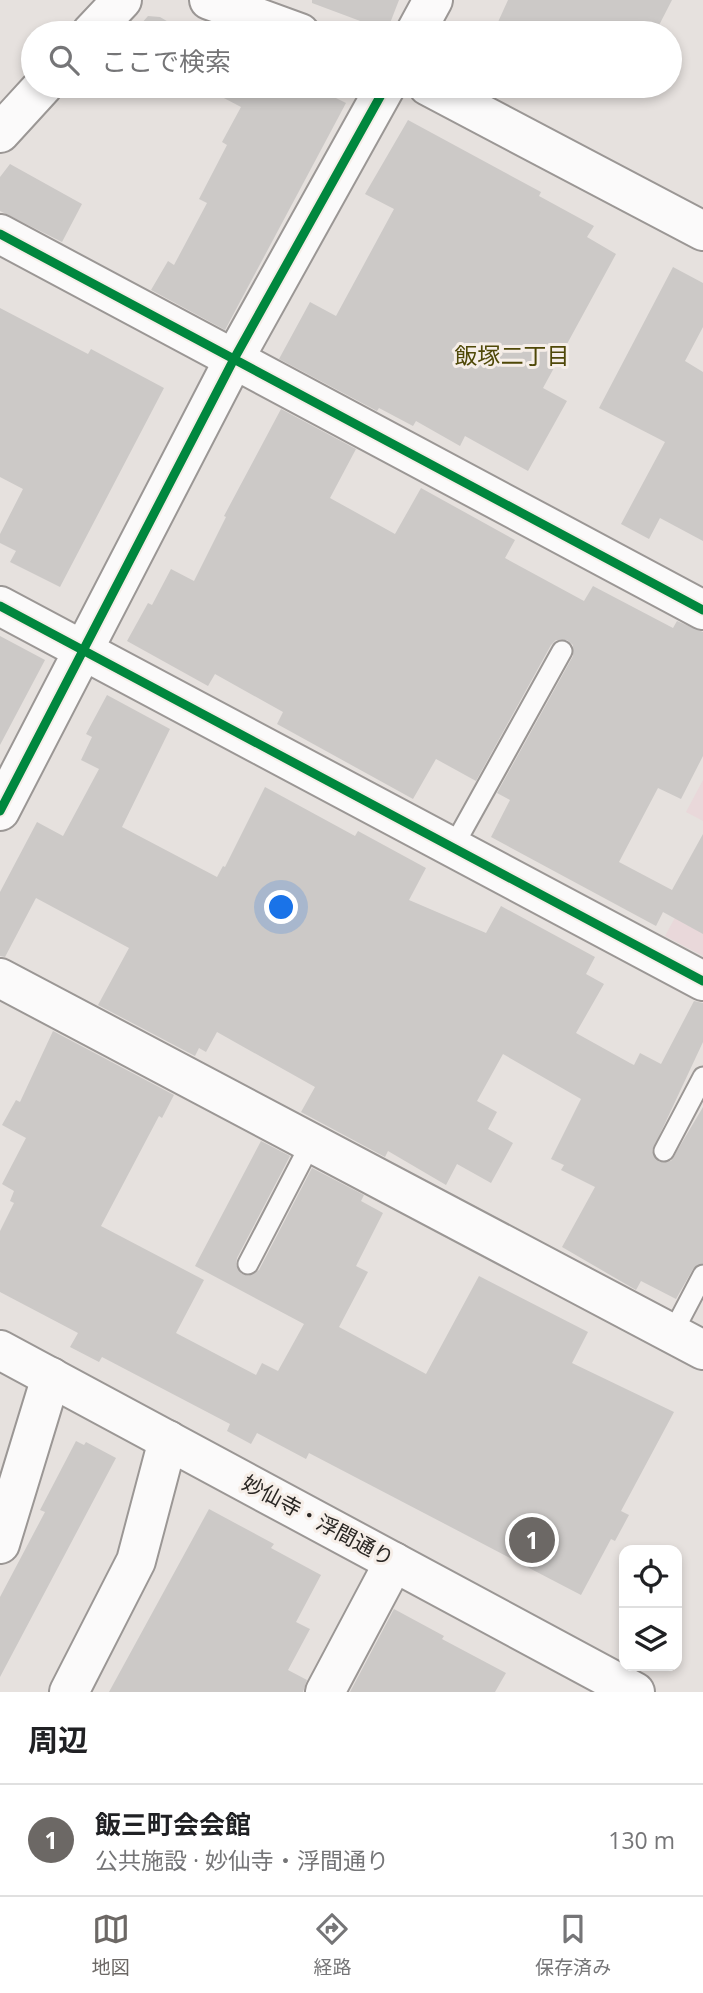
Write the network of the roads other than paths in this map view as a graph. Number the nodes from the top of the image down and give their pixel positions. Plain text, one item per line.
1 (122, 0) edge
2 (209, 0) edge
3 (433, 0) edge
4 (102, 21) edge
5 (267, 21) edge
6 (422, 21) edge
7 (32, 98) edge
8 (379, 98) edge
9 (451, 98) edge
10 (0, 133) edge
11 (703, 231) edge
12 (0, 234) edge
13 (234, 359) junction
14 (0, 606) edge
15 (703, 610) edge
16 (85, 651) junction
17 (562, 651) dead end
18 (0, 811) edge
19 (453, 847) junction
20 (0, 978) edge
21 (703, 981) edge
22 (703, 1077) edge
23 (311, 1143) junction
24 (664, 1151) dead end
25 (248, 1264) dead end
26 (703, 1275) edge
27 (688, 1342) edge
28 (0, 1350) edge
29 (51, 1377) junction
30 (168, 1440) junction
31 (0, 1544) edge
32 (394, 1562) junction
33 (69, 1692) edge
34 (325, 1692) edge
35 (635, 1692) edge

1 - 4 street
2 - 5 street
3 - 6 street
7 - 10 street
8 - 13 street
9 - 11 street
12 - 13 street
13 - 15 street
13 - 16 street
14 - 16 street
16 - 18 street
16 - 19 street
17 - 19 lane
19 - 21 street
20 - 23 street
22 - 24 lane
23 - 25 lane
23 - 27 street
26 - 27 lane
28 - 29 street, 妙仙寺・浮間通り
29 - 30 street, 妙仙寺・浮間通り
29 - 31 street
30 - 32 street, 妙仙寺・浮間通り
30 - 33 street
32 - 34 street
32 - 35 street, 妙仙寺・浮間通り

